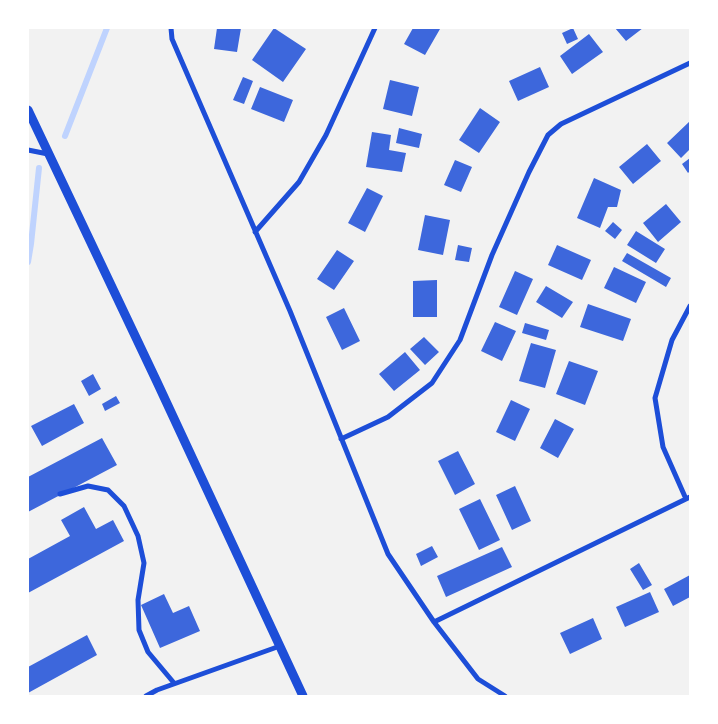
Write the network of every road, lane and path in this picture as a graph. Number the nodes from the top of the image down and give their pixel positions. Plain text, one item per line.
1 (171, 28) edge
2 (375, 28) edge
3 (690, 63) edge
4 (28, 110) edge
5 (28, 150) edge
6 (48, 154) junction
7 (255, 232) junction
8 (690, 306) edge
9 (341, 439) junction
10 (60, 494) dead end
11 (688, 498) edge
12 (434, 622) junction
13 (280, 646) junction
14 (174, 683) junction
15 (146, 696) edge
16 (303, 696) edge
17 (505, 696) edge

1 - 7 street
2 - 7 street
3 - 9 street
4 - 6 street
5 - 6 street
6 - 13 street
7 - 9 street
8 - 11 street
9 - 12 street
10 - 14 street
11 - 12 street
12 - 17 street
13 - 14 street
13 - 16 street
14 - 15 street

